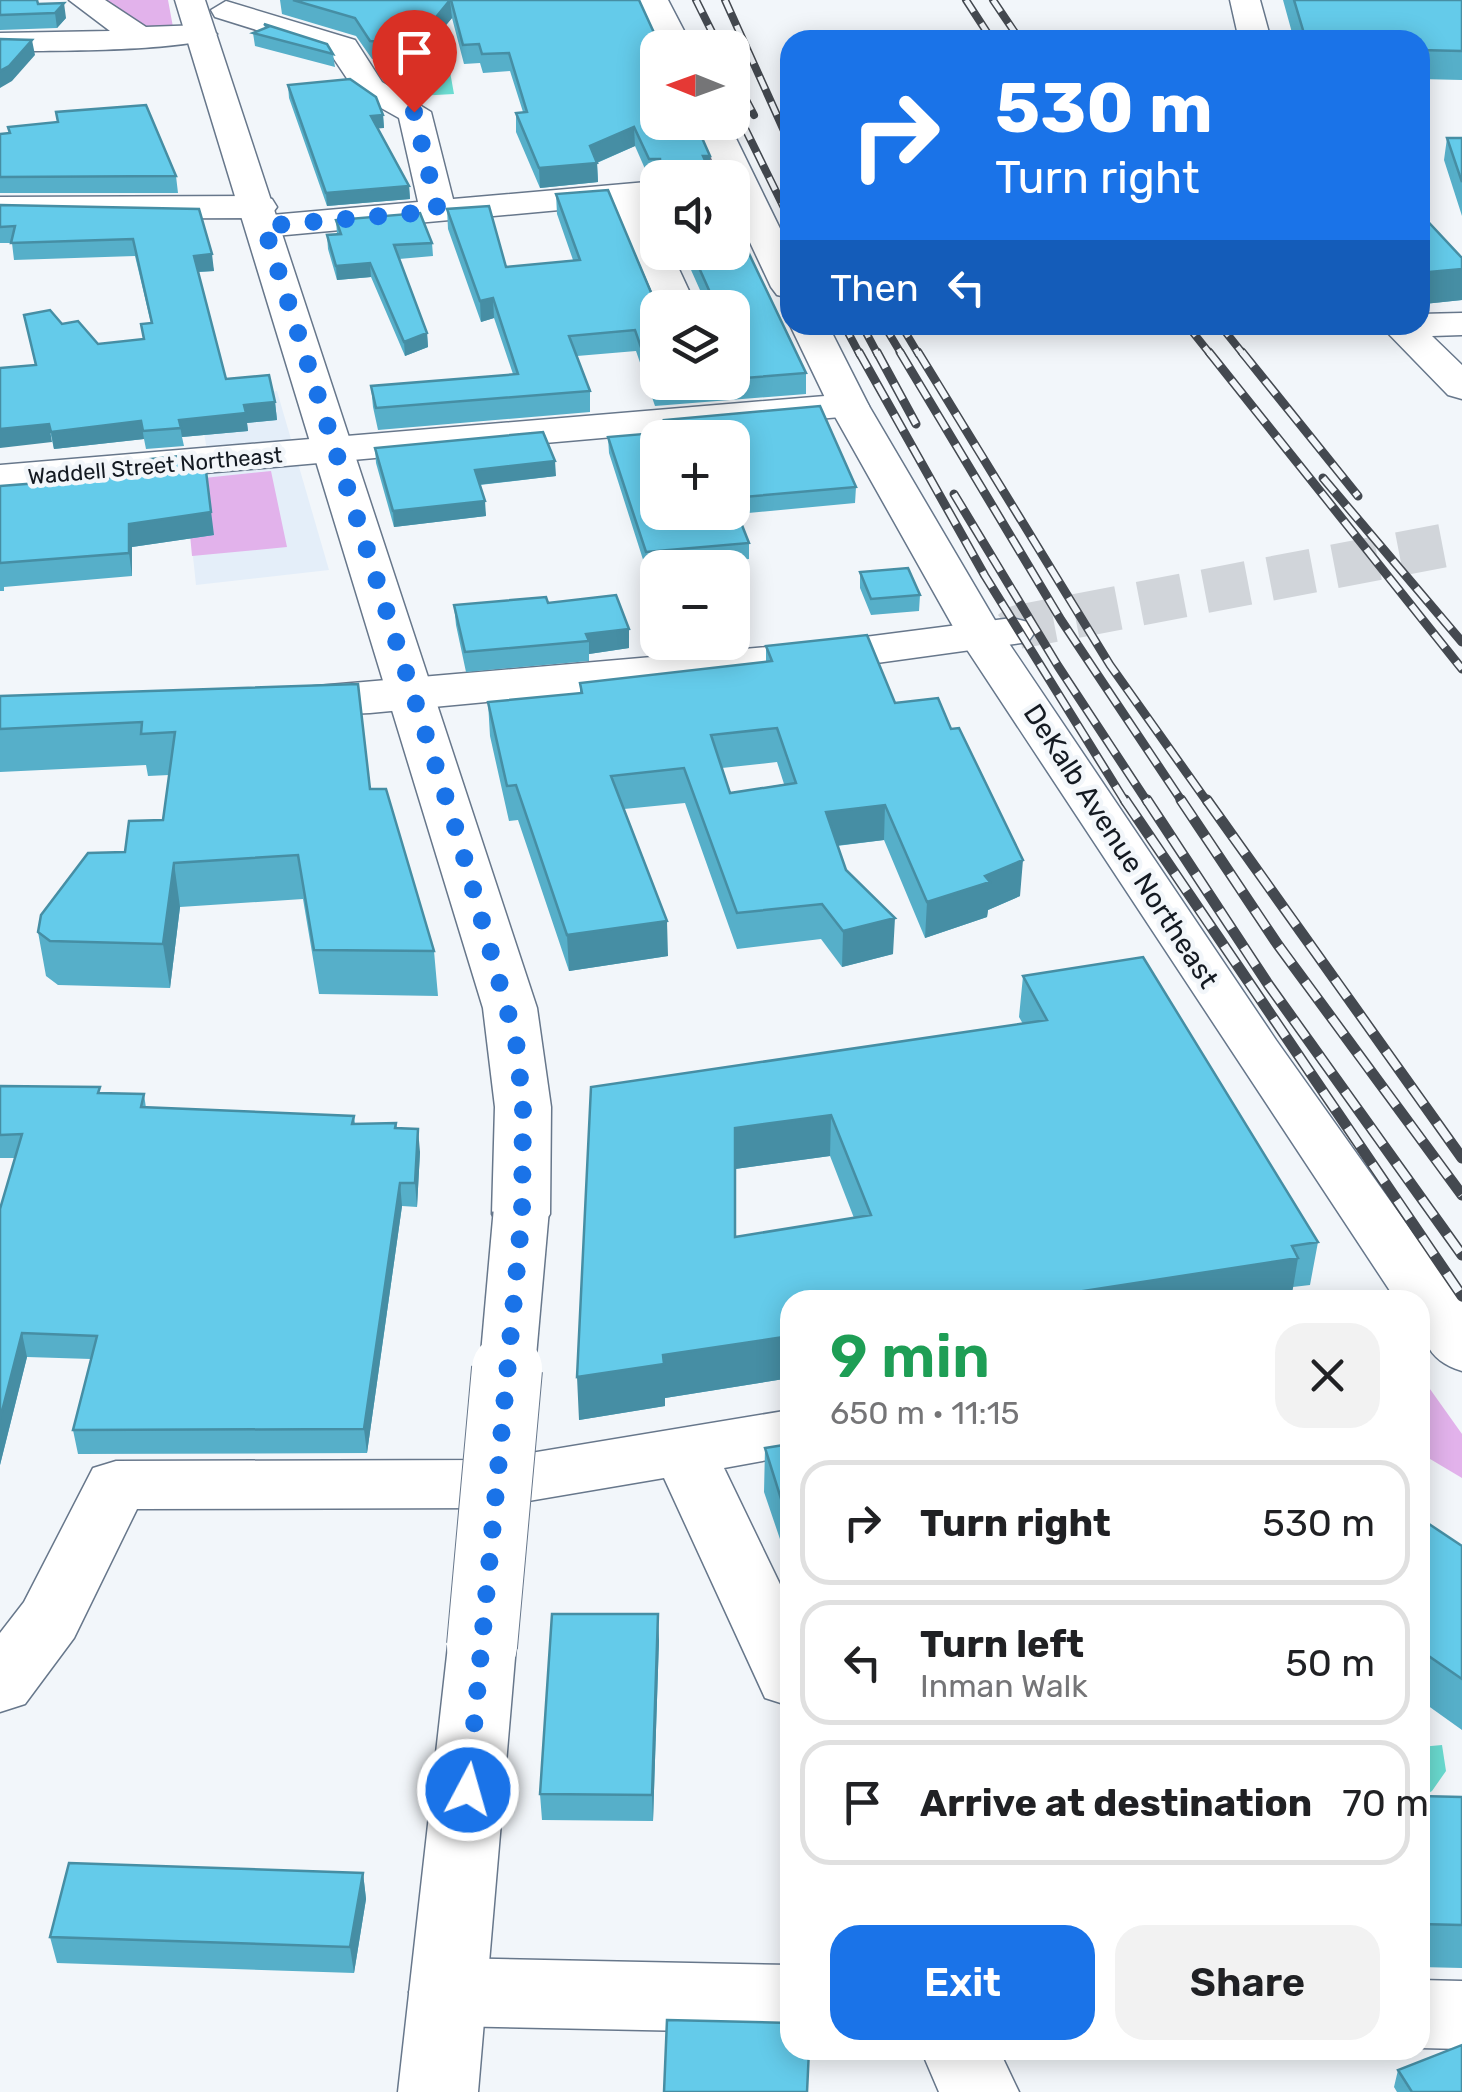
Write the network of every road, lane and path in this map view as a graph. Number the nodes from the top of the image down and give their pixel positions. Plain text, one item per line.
1 (84, 0) edge
2 (653, 0) edge
3 (1245, 0) edge
4 (214, 12) edge
5 (668, 30) edge
6 (1252, 30) edge
7 (140, 36) junction
8 (0, 42) edge
9 (640, 192) edge
10 (0, 208) edge
11 (750, 210) edge
12 (438, 211) junction
13 (262, 217) junction
14 (780, 267) edge
15 (1462, 324) edge
16 (1430, 325) edge
17 (814, 335) edge
18 (1408, 335) edge
19 (1462, 387) edge
20 (848, 406) junction
21 (337, 451) junction
22 (0, 478) edge
23 (997, 636) junction
24 (412, 694) junction
25 (240, 705) edge
26 (1412, 1290) edge
27 (1430, 1318) edge
28 (1444, 1340) edge
29 (780, 1434) edge
30 (683, 1449) junction
31 (780, 1657) edge
32 (0, 1684) edge
33 (448, 1992) junction
34 (780, 1999) edge
35 (1430, 2014) edge
36 (1462, 2016) edge
37 (965, 2060) edge
38 (438, 2092) edge
39 (979, 2092) edge

1 - 7 main road
2 - 5 main road
3 - 6 main road
4 - 7 main road
4 - 12 main road
4 - 13 main road
7 - 8 main road
9 - 12 main road
10 - 13 main road
11 - 14 main road
12 - 13 main road
13 - 21 main road
15 - 16 main road
17 - 20 main road, DeKalb Avenue Northeast
18 - 19 main road
20 - 21 main road, Waddell Street Northeast
20 - 23 main road, DeKalb Avenue Northeast
21 - 22 main road, Waddell Street Northeast
21 - 24 main road
23 - 24 main road
23 - 26 main road, DeKalb Avenue Northeast
24 - 25 main road
24 - 33 main road, bridge
27 - 28 main road, DeKalb Avenue Northeast
29 - 30 main road
30 - 31 main road
30 - 32 main road
33 - 34 main road
33 - 38 main road
35 - 36 main road
37 - 39 main road

